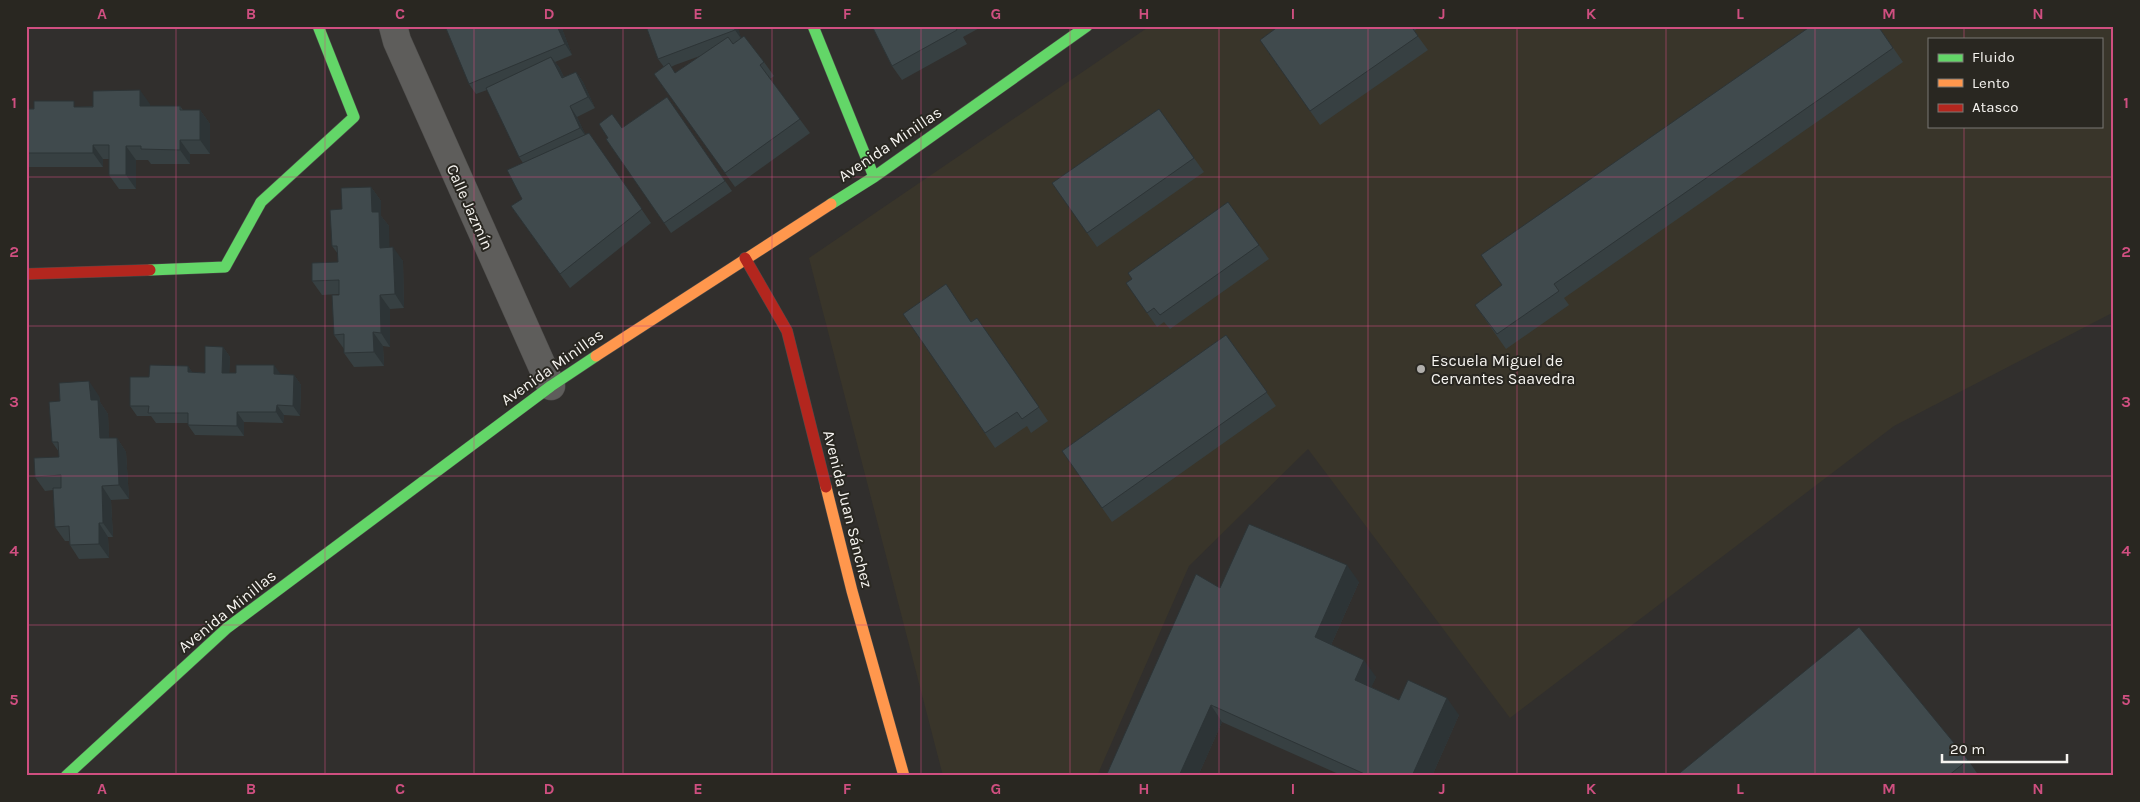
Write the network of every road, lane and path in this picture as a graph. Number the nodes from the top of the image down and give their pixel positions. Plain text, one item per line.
1 (318, 26) edge
2 (393, 26) edge
3 (813, 26) edge
4 (1088, 26) edge
5 (874, 177) junction
6 (745, 258) junction
7 (26, 274) edge
8 (551, 386) junction
9 (66, 776) edge
10 (904, 776) edge

1 - 7 main road
2 - 8 street, Calle Jazmín
3 - 5 main road
4 - 5 main road, Avenida Minillas
5 - 6 main road, Avenida Minillas
6 - 8 main road, Avenida Minillas
6 - 10 main road, Avenida Juan Sánchez
8 - 9 main road, Avenida Minillas

